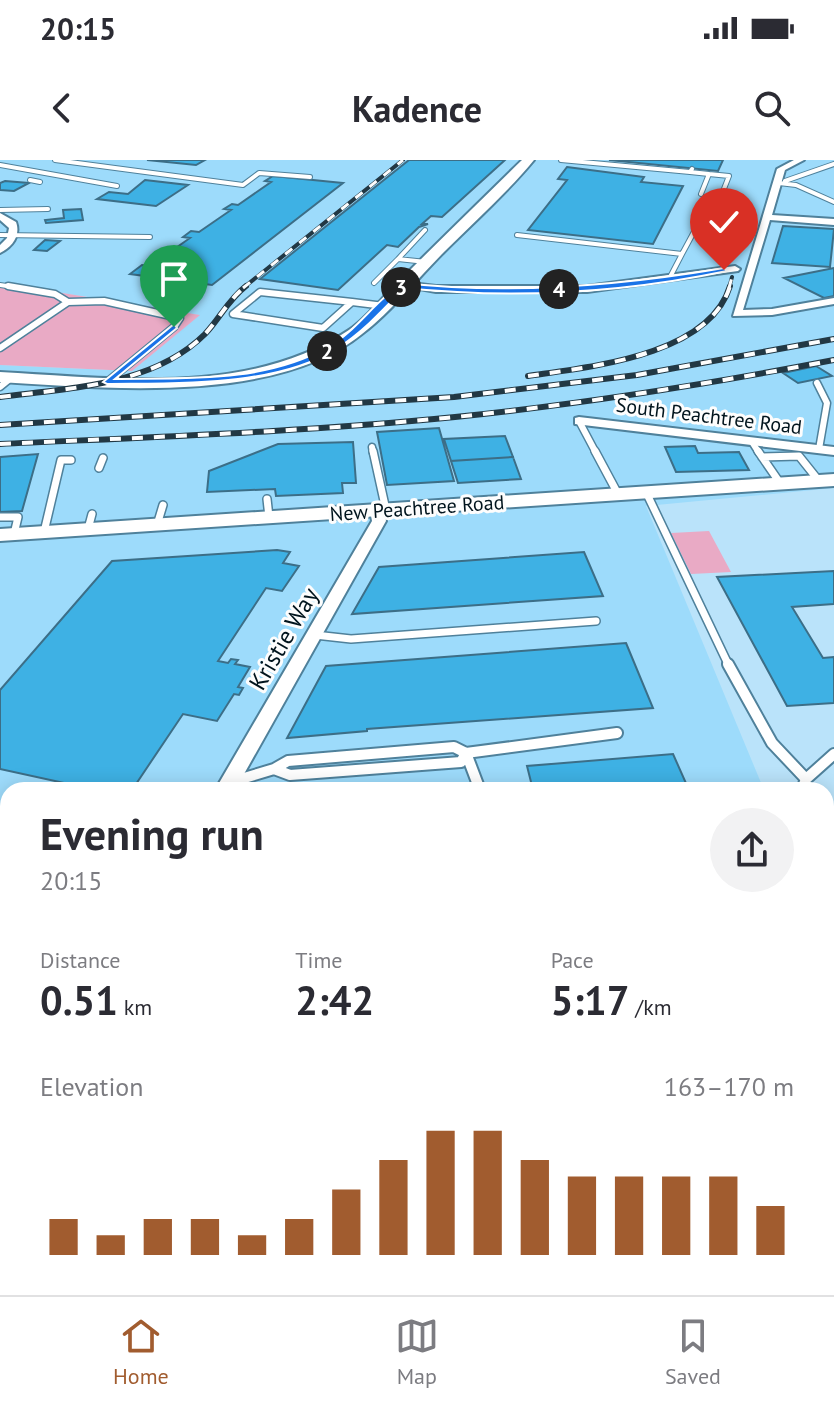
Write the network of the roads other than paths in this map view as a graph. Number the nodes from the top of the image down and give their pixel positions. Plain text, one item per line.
1 (55, 160) edge
2 (528, 160) edge
3 (565, 160) edge
4 (790, 162) edge
5 (834, 164) edge
6 (0, 165) edge
7 (195, 171) dead end
8 (709, 174) junction
9 (310, 177) dead end
10 (184, 178) junction
11 (30, 180) dead end
12 (40, 182) dead end
13 (780, 182) junction
14 (117, 186) dead end
15 (701, 194) dead end
16 (720, 199) dead end
17 (834, 202) edge
18 (709, 204) dead end
19 (48, 209) dead end
20 (0, 210) edge
21 (0, 216) edge
22 (768, 217) junction
23 (834, 222) edge
24 (425, 230) dead end
25 (14, 234) junction
26 (0, 235) edge
27 (517, 235) dead end
28 (150, 237) dead end
29 (0, 250) edge
30 (682, 254) junction
31 (398, 259) junction
32 (426, 262) junction
33 (735, 269) dead end
34 (669, 279) junction
35 (374, 283) dead end
36 (0, 285) edge
37 (403, 285) junction
38 (834, 301) edge
39 (68, 302) junction
40 (352, 302) junction
41 (384, 306) junction
42 (0, 348) edge
43 (4, 381) edge
44 (107, 382) junction
45 (817, 383) dead end
46 (579, 421) joint
47 (752, 442) junction
48 (372, 447) dead end
49 (819, 449) junction
50 (834, 451) edge
51 (762, 457) junction
52 (103, 458) dead end
53 (71, 460) dead end
54 (99, 468) dead end
55 (826, 480) edge
56 (780, 483) junction
57 (646, 492) junction
58 (618, 494) junction
59 (381, 510) junction
60 (0, 517) edge
61 (44, 532) junction
62 (7, 534) edge
63 (596, 621) dead end
64 (315, 635) junction
65 (617, 733) dead end
66 (466, 753) junction
67 (832, 759) edge
68 (274, 769) junction
69 (229, 782) edge
70 (238, 782) edge
71 (477, 782) edge
72 (802, 782) edge
73 (807, 782) edge

1 - 10 lane
2 - 32 street
3 - 8 lane
4 - 13 street
5 - 13 lane
6 - 14 lane
7 - 10 lane
8 - 15 lane
8 - 16 lane
9 - 10 lane
11 - 12 lane
13 - 17 lane
13 - 22 street
18 - 30 lane
19 - 20 lane
21 - 25 street
22 - 23 street
22 - 38 street
24 - 31 lane
25 - 26 lane
25 - 28 lane
25 - 29 street
27 - 30 lane
30 - 34 lane
31 - 32 lane
31 - 35 lane
32 - 37 street
33 - 34 street
34 - 37 street
36 - 39 lane
37 - 41 street
39 - 42 lane
39 - 44 lane
40 - 40 lane
40 - 41 lane
41 - 44 street
43 - 44 street
45 - 49 lane
46 - 47 street, South Peachtree Road
46 - 58 lane
47 - 49 street, South Peachtree Road
47 - 51 lane
48 - 59 lane
49 - 50 street, South Peachtree Road
51 - 55 lane
51 - 56 lane
52 - 54 lane
53 - 61 lane
55 - 56 street, New Peachtree Road
56 - 57 street, New Peachtree Road
57 - 58 street, New Peachtree Road
57 - 72 lane
58 - 59 street, New Peachtree Road
59 - 61 street, New Peachtree Road
59 - 64 street, Kristie Way
60 - 62 lane
61 - 62 street, New Peachtree Road
63 - 64 lane
64 - 69 street, Kristie Way
65 - 66 lane
66 - 68 lane
66 - 68 lane
66 - 71 lane
67 - 73 lane
68 - 70 lane

